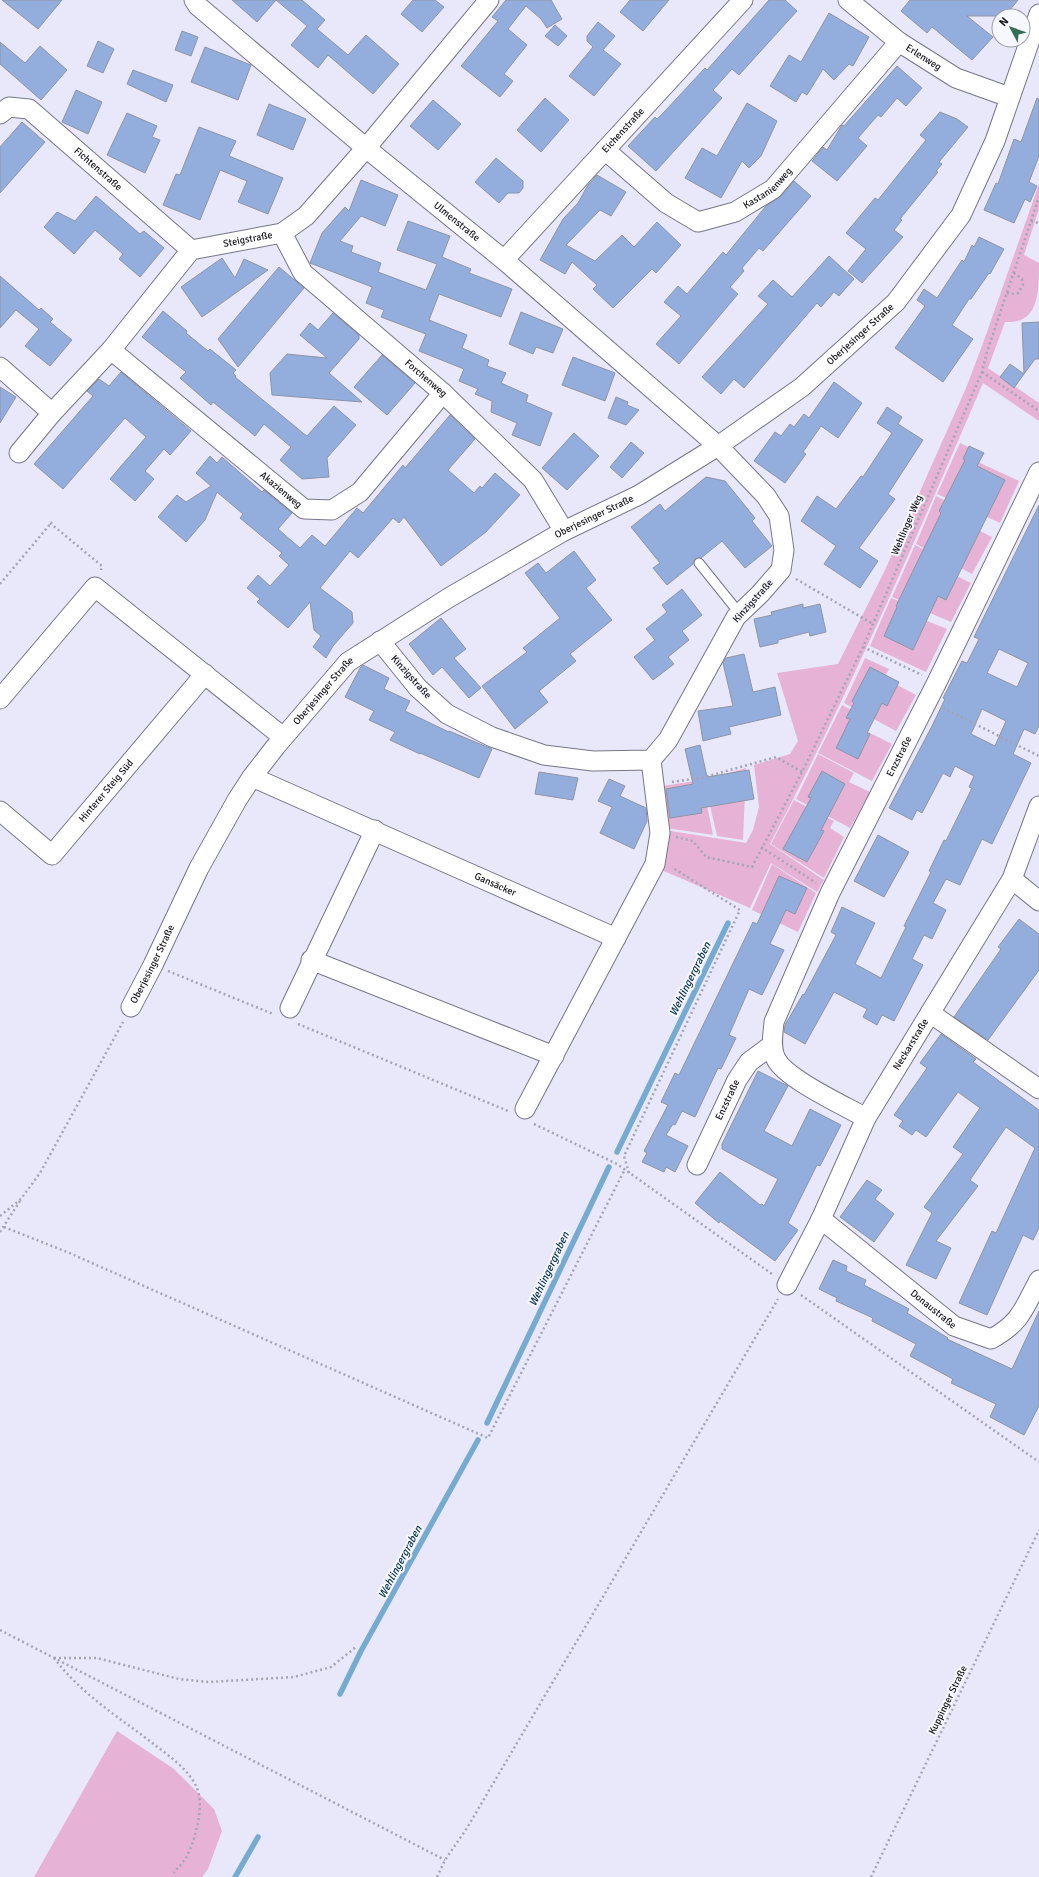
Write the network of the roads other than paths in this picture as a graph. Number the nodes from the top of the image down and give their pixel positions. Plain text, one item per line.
1 (194, 0) edge
2 (489, 0) edge
3 (743, 0) edge
4 (848, 0) edge
5 (1039, 14) edge
6 (899, 42) junction
7 (1009, 97) junction
8 (0, 114) edge
9 (366, 148) junction
10 (605, 150) junction
11 (282, 233) junction
12 (191, 250) junction
13 (504, 260) junction
14 (111, 350) junction
15 (0, 367) edge
16 (443, 393) junction
17 (52, 413) junction
18 (718, 446) junction
19 (19, 453) dead end
20 (1039, 472) edge
21 (564, 531) junction
22 (699, 563) dead end
23 (740, 614) junction
24 (380, 641) junction
25 (205, 674) junction
26 (0, 699) edge
27 (283, 738) junction
28 (651, 760) junction
29 (252, 777) junction
30 (1039, 806) edge
31 (0, 811) edge
32 (374, 830) junction
33 (1012, 879) junction
34 (1039, 901) edge
35 (616, 938) junction
36 (311, 960) junction
37 (131, 1007) road end
38 (930, 1013) junction
39 (287, 1015) road end
40 (772, 1045) junction
41 (554, 1056) junction
42 (1039, 1090) edge
43 (521, 1114) road end
44 (866, 1118) junction
45 (697, 1165) dead end
46 (821, 1219) junction
47 (1039, 1280) edge
48 (787, 1284) road end

1 - 9 street, Ulmenstraße
2 - 9 street, Steigstraße
3 - 10 street, Eichenstraße
4 - 6 street, Erlenweg
5 - 7 street, Oberjesinger Straße
6 - 7 street, Erlenweg
6 - 10 street, Kastanienweg
7 - 18 street, Oberjesinger Straße
8 - 12 street, Fichtenstraße
9 - 11 street, Steigstraße
9 - 13 street, Ulmenstraße
10 - 13 street, Eichenstraße
11 - 12 street, Steigstraße
11 - 16 street, Forchenweg
12 - 14 street
13 - 18 street, Ulmenstraße
14 - 16 street, Akazienweg
14 - 17 street
15 - 17 street
16 - 21 street, Forchenweg
17 - 19 street
18 - 21 street, Oberjesinger Straße
18 - 23 street, Kinzigstraße
20 - 40 street, Enzstraße
21 - 24 street, Oberjesinger Straße
22 - 23 lane
23 - 28 street, Kinzigstraße
24 - 27 street, Oberjesinger Straße
24 - 28 street, Kinzigstraße
25 - 26 street
25 - 27 street
25 - 31 street, Hinterer Steig Süd
27 - 29 street, Oberjesinger Straße
28 - 35 street
29 - 32 street, Gansäcker
29 - 37 street, Oberjesinger Straße
30 - 33 street, Neckarstraße
32 - 35 street, Gansäcker
32 - 36 street
33 - 34 street
33 - 38 street, Neckarstraße
35 - 41 street
36 - 39 street
36 - 41 street
38 - 42 street
38 - 44 street, Neckarstraße
40 - 44 street, Enzstraße
40 - 45 street, Enzstraße
41 - 43 street
44 - 46 street, Neckarstraße
46 - 47 street, Donaustraße
46 - 48 street, Neckarstraße

